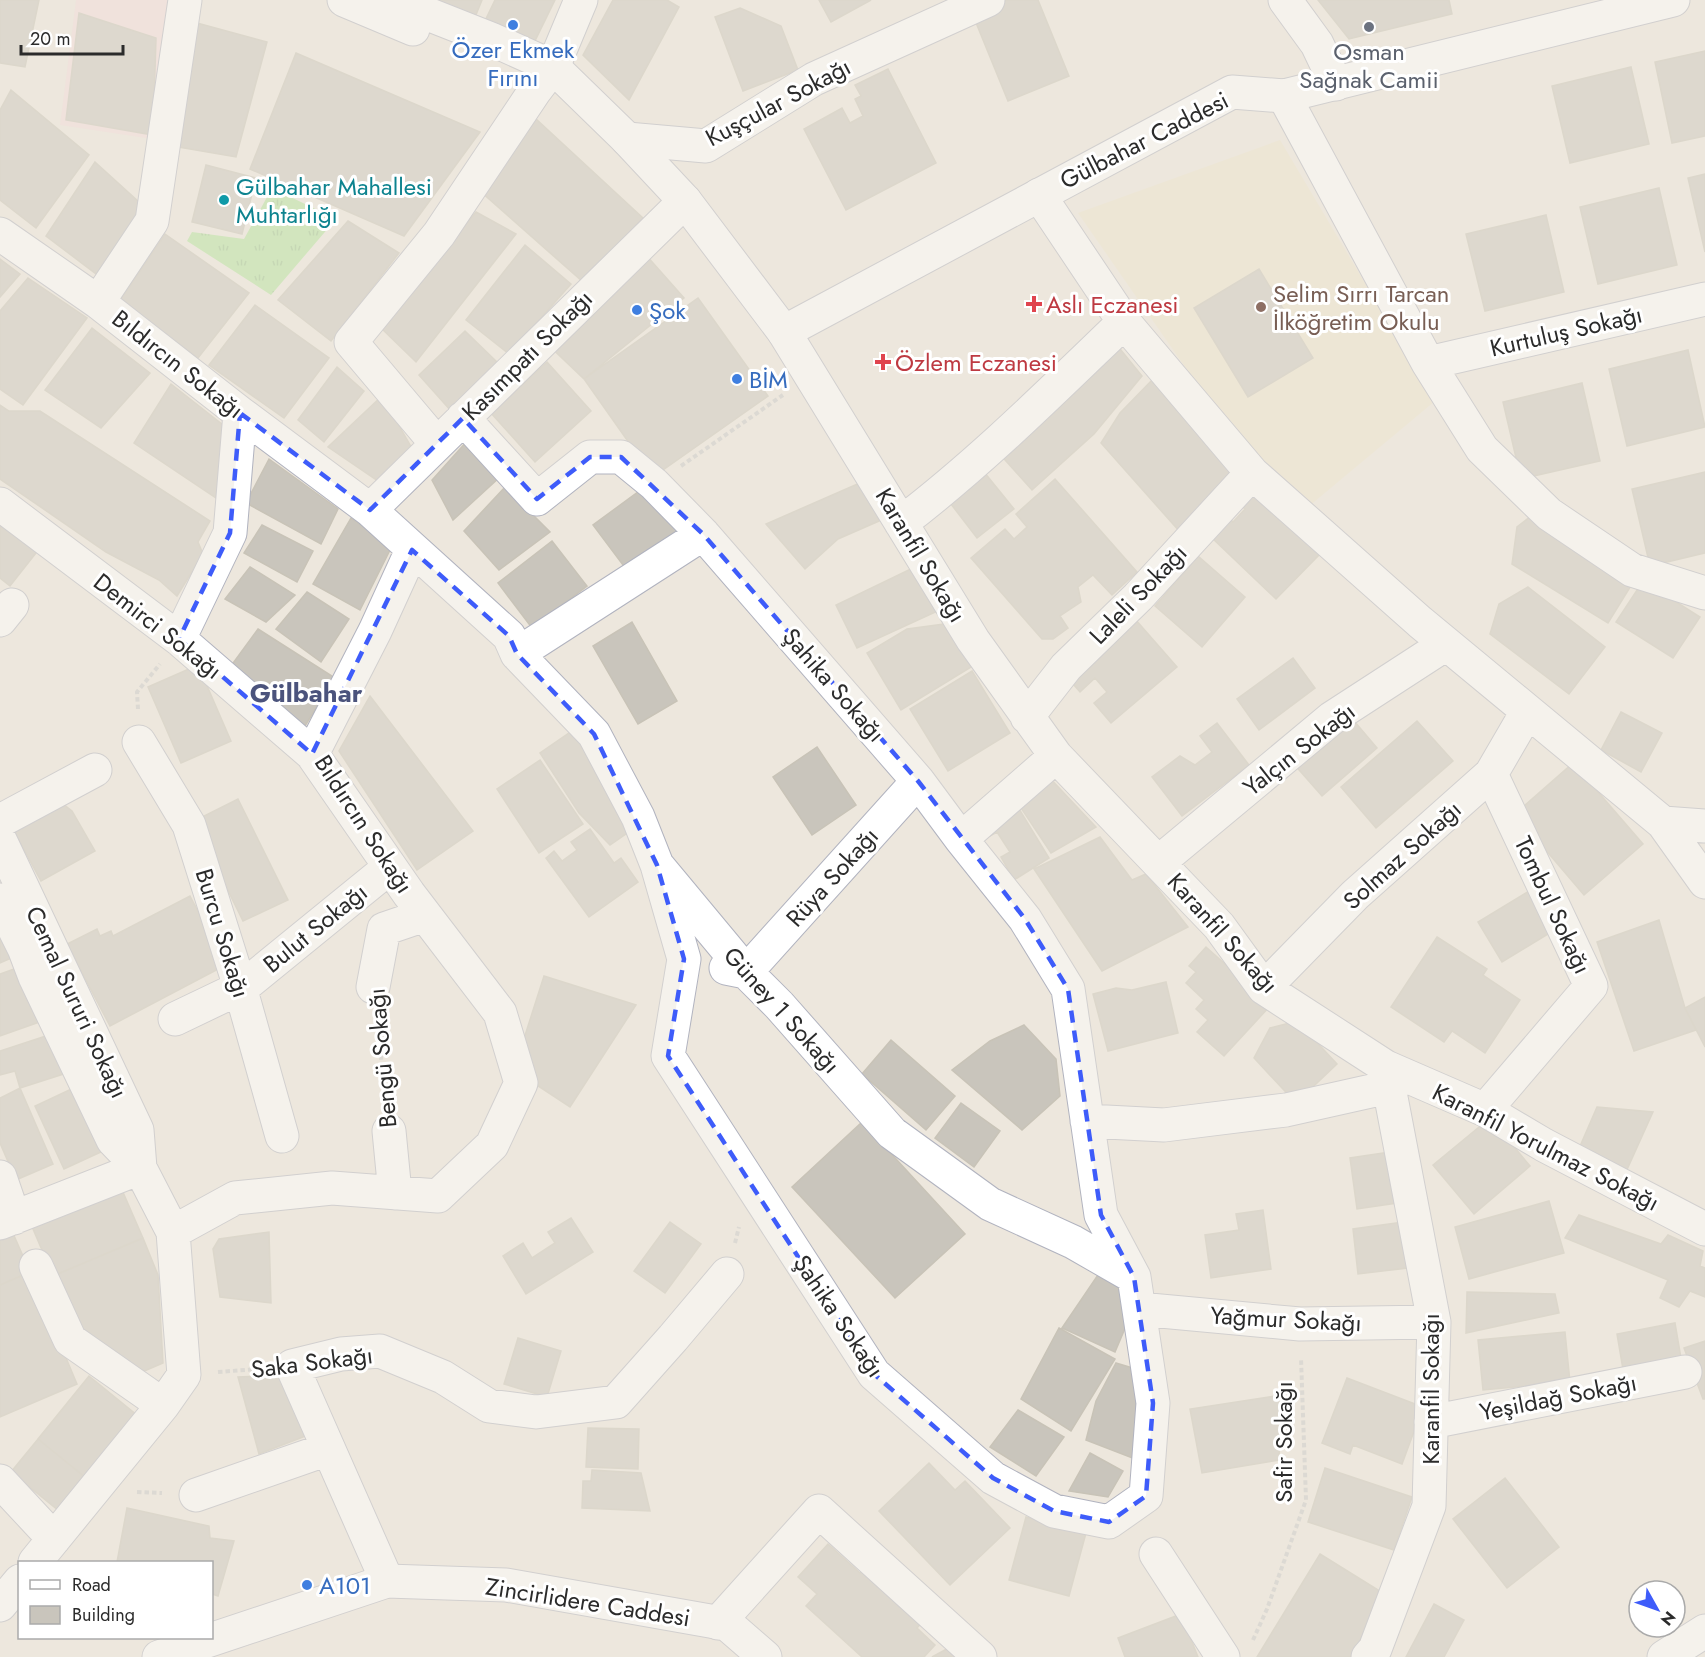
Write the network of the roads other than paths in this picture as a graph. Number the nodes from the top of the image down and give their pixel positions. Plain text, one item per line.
1 (185, 0) edge
2 (344, 0) edge
3 (392, 0) edge
4 (581, 0) edge
5 (988, 0) edge
6 (1285, 0) edge
7 (1674, 0) edge
8 (547, 74) junction
9 (1336, 84) junction
10 (1284, 96) junction
11 (627, 139) junction
12 (1039, 195) junction
13 (679, 206) junction
14 (0, 234) edge
15 (1705, 299) edge
16 (98, 302) junction
17 (1124, 322) junction
18 (784, 332) junction
19 (1428, 363) junction
20 (240, 413) junction
21 (463, 418) junction
22 (437, 444) junction
23 (1252, 473) junction
24 (0, 504) edge
25 (370, 510) junction
26 (901, 524) junction
27 (703, 534) junction
28 (412, 550) junction
29 (1705, 593) edge
30 (179, 639) junction
31 (1446, 644) junction
32 (517, 654) junction
33 (1527, 712) junction
34 (1027, 717) junction
35 (139, 742) dead end
36 (312, 754) junction
37 (1056, 756) junction
38 (96, 770) dead end
39 (1491, 774) junction
40 (918, 782) junction
41 (0, 821) edge
42 (1664, 823) junction
43 (1705, 826) edge
44 (961, 839) junction
45 (0, 840) edge
46 (1159, 862) junction
47 (657, 865) junction
48 (390, 867) junction
49 (1705, 882) edge
50 (0, 900) edge
51 (425, 915) junction
52 (684, 959) junction
53 (746, 972) junction
54 (240, 987) junction
55 (373, 987) road end
56 (1264, 988) junction
57 (175, 1018) dead end
58 (1387, 1077) junction
59 (1485, 1110) junction
60 (1087, 1121) junction
61 (389, 1131) road end
62 (282, 1136) dead end
63 (140, 1168) junction
64 (0, 1177) edge
65 (395, 1193) junction
66 (7, 1221) edge
67 (1705, 1229) edge
68 (173, 1232) junction
69 (36, 1266) dead end
70 (727, 1274) dead end
71 (1134, 1277) junction
72 (1139, 1309) junction
73 (1434, 1322) junction
74 (1685, 1372) dead end
75 (163, 1406) junction
76 (1431, 1422) junction
77 (328, 1449) junction
78 (0, 1481) edge
79 (196, 1495) dead end
80 (44, 1551) edge
81 (1156, 1554) dead end
82 (387, 1581) junction
83 (18, 1583) edge
84 (0, 1605) edge
85 (717, 1623) junction
86 (1705, 1631) edge
87 (1236, 1652) edge
88 (159, 1657) edge
89 (765, 1657) edge
90 (980, 1657) edge
91 (1368, 1657) edge
92 (1664, 1657) edge

1 - 16 street
2 - 8 street
3 - 8 street
4 - 8 street
5 - 11 street, Kuşçular Sokağı
6 - 9 street
7 - 9 street, Gülbahar Caddesi
8 - 11 street
8 - 13 street
8 - 22 street
9 - 10 street, Gülbahar Caddesi
10 - 12 street, Gülbahar Caddesi
10 - 19 street
11 - 13 street
12 - 17 street
12 - 18 street, Gülbahar Caddesi
13 - 18 street, Karanfil Sokağı
13 - 21 street, Kasımpatı Sokağı
14 - 16 street, Bıldırcın Sokağı
15 - 19 street, Kurtuluş Sokağı
16 - 20 street, Bıldırcın Sokağı
17 - 23 street
17 - 26 street
18 - 26 street, Karanfil Sokağı
19 - 29 street
20 - 25 street, Bıldırcın Sokağı
20 - 30 street
21 - 22 street, Kasımpatı Sokağı
21 - 27 street, Şahika Sokağı
22 - 25 street, Kasımpatı Sokağı
23 - 31 street
23 - 34 street, Laleli Sokağı
24 - 30 street, Demirci Sokağı
25 - 28 street, Bıldırcın Sokağı
26 - 34 street, Karanfil Sokağı
27 - 32 street
27 - 40 street, Şahika Sokağı
28 - 32 street, Güney 1 Sokağı
28 - 36 street, Bıldırcın Sokağı
30 - 36 street, Demirci Sokağı
31 - 33 street
31 - 46 street, Yalçın Sokağı
32 - 47 street, Güney 1 Sokağı
33 - 39 street, Solmaz Sokağı
33 - 42 street
34 - 37 street, Karanfil Sokağı
35 - 54 street, Burcu Sokağı
36 - 48 street, Bıldırcın Sokağı
37 - 44 street
37 - 46 street, Karanfil Sokağı
38 - 41 street
39 - 56 street, Solmaz Sokağı
39 - 59 street, Tombul Sokağı
40 - 44 street, Şahika Sokağı
40 - 53 street, Rüya Sokağı
42 - 43 street
42 - 49 street
44 - 60 street, Şahika Sokağı
45 - 63 street, Cemal Sururi Sokağı
46 - 56 street, Karanfil Sokağı
47 - 52 street, Şahika Sokağı
47 - 53 street, Güney 1 Sokağı
48 - 51 street, Bıldırcın Sokağı
48 - 54 street, Bulut Sokağı
50 - 63 street, Cemal Sururi Sokağı
51 - 55 street, Bengü Sokağı
51 - 65 street, Bıldırcın Sokağı
52 - 53 street
52 - 72 street, Şahika Sokağı
53 - 71 street, Güney 1 Sokağı
54 - 57 street, Bulut Sokağı
54 - 62 street, Burcu Sokağı
56 - 58 street, Karanfil Sokağı
58 - 59 street, Karanfil Yorulmaz Sokağı
58 - 60 street
58 - 73 street, Karanfil Sokağı
59 - 67 street, Karanfil Yorulmaz Sokağı
60 - 71 street, Şahika Sokağı
61 - 65 street, Bengü Sokağı
63 - 66 street
63 - 68 street, Cemal Sururi Sokağı
64 - 66 street
65 - 68 street, Bıldırcın Sokağı
68 - 75 street, Cemal Sururi Sokağı
69 - 75 street
70 - 77 street, Saka Sokağı
71 - 72 street, Şahika Sokağı
72 - 73 street, Yağmur Sokağı
73 - 76 street, Karanfil Sokağı
74 - 76 street, Yeşildağ Sokağı
75 - 80 street
76 - 91 street, Karanfil Sokağı
77 - 79 street
77 - 82 street
78 - 80 street
81 - 87 street
82 - 85 street, Zincirlidere Caddesi
82 - 88 street, Zincirlidere Caddesi
83 - 84 street
85 - 89 street, Zincirlidere Caddesi
85 - 90 street
86 - 92 street

